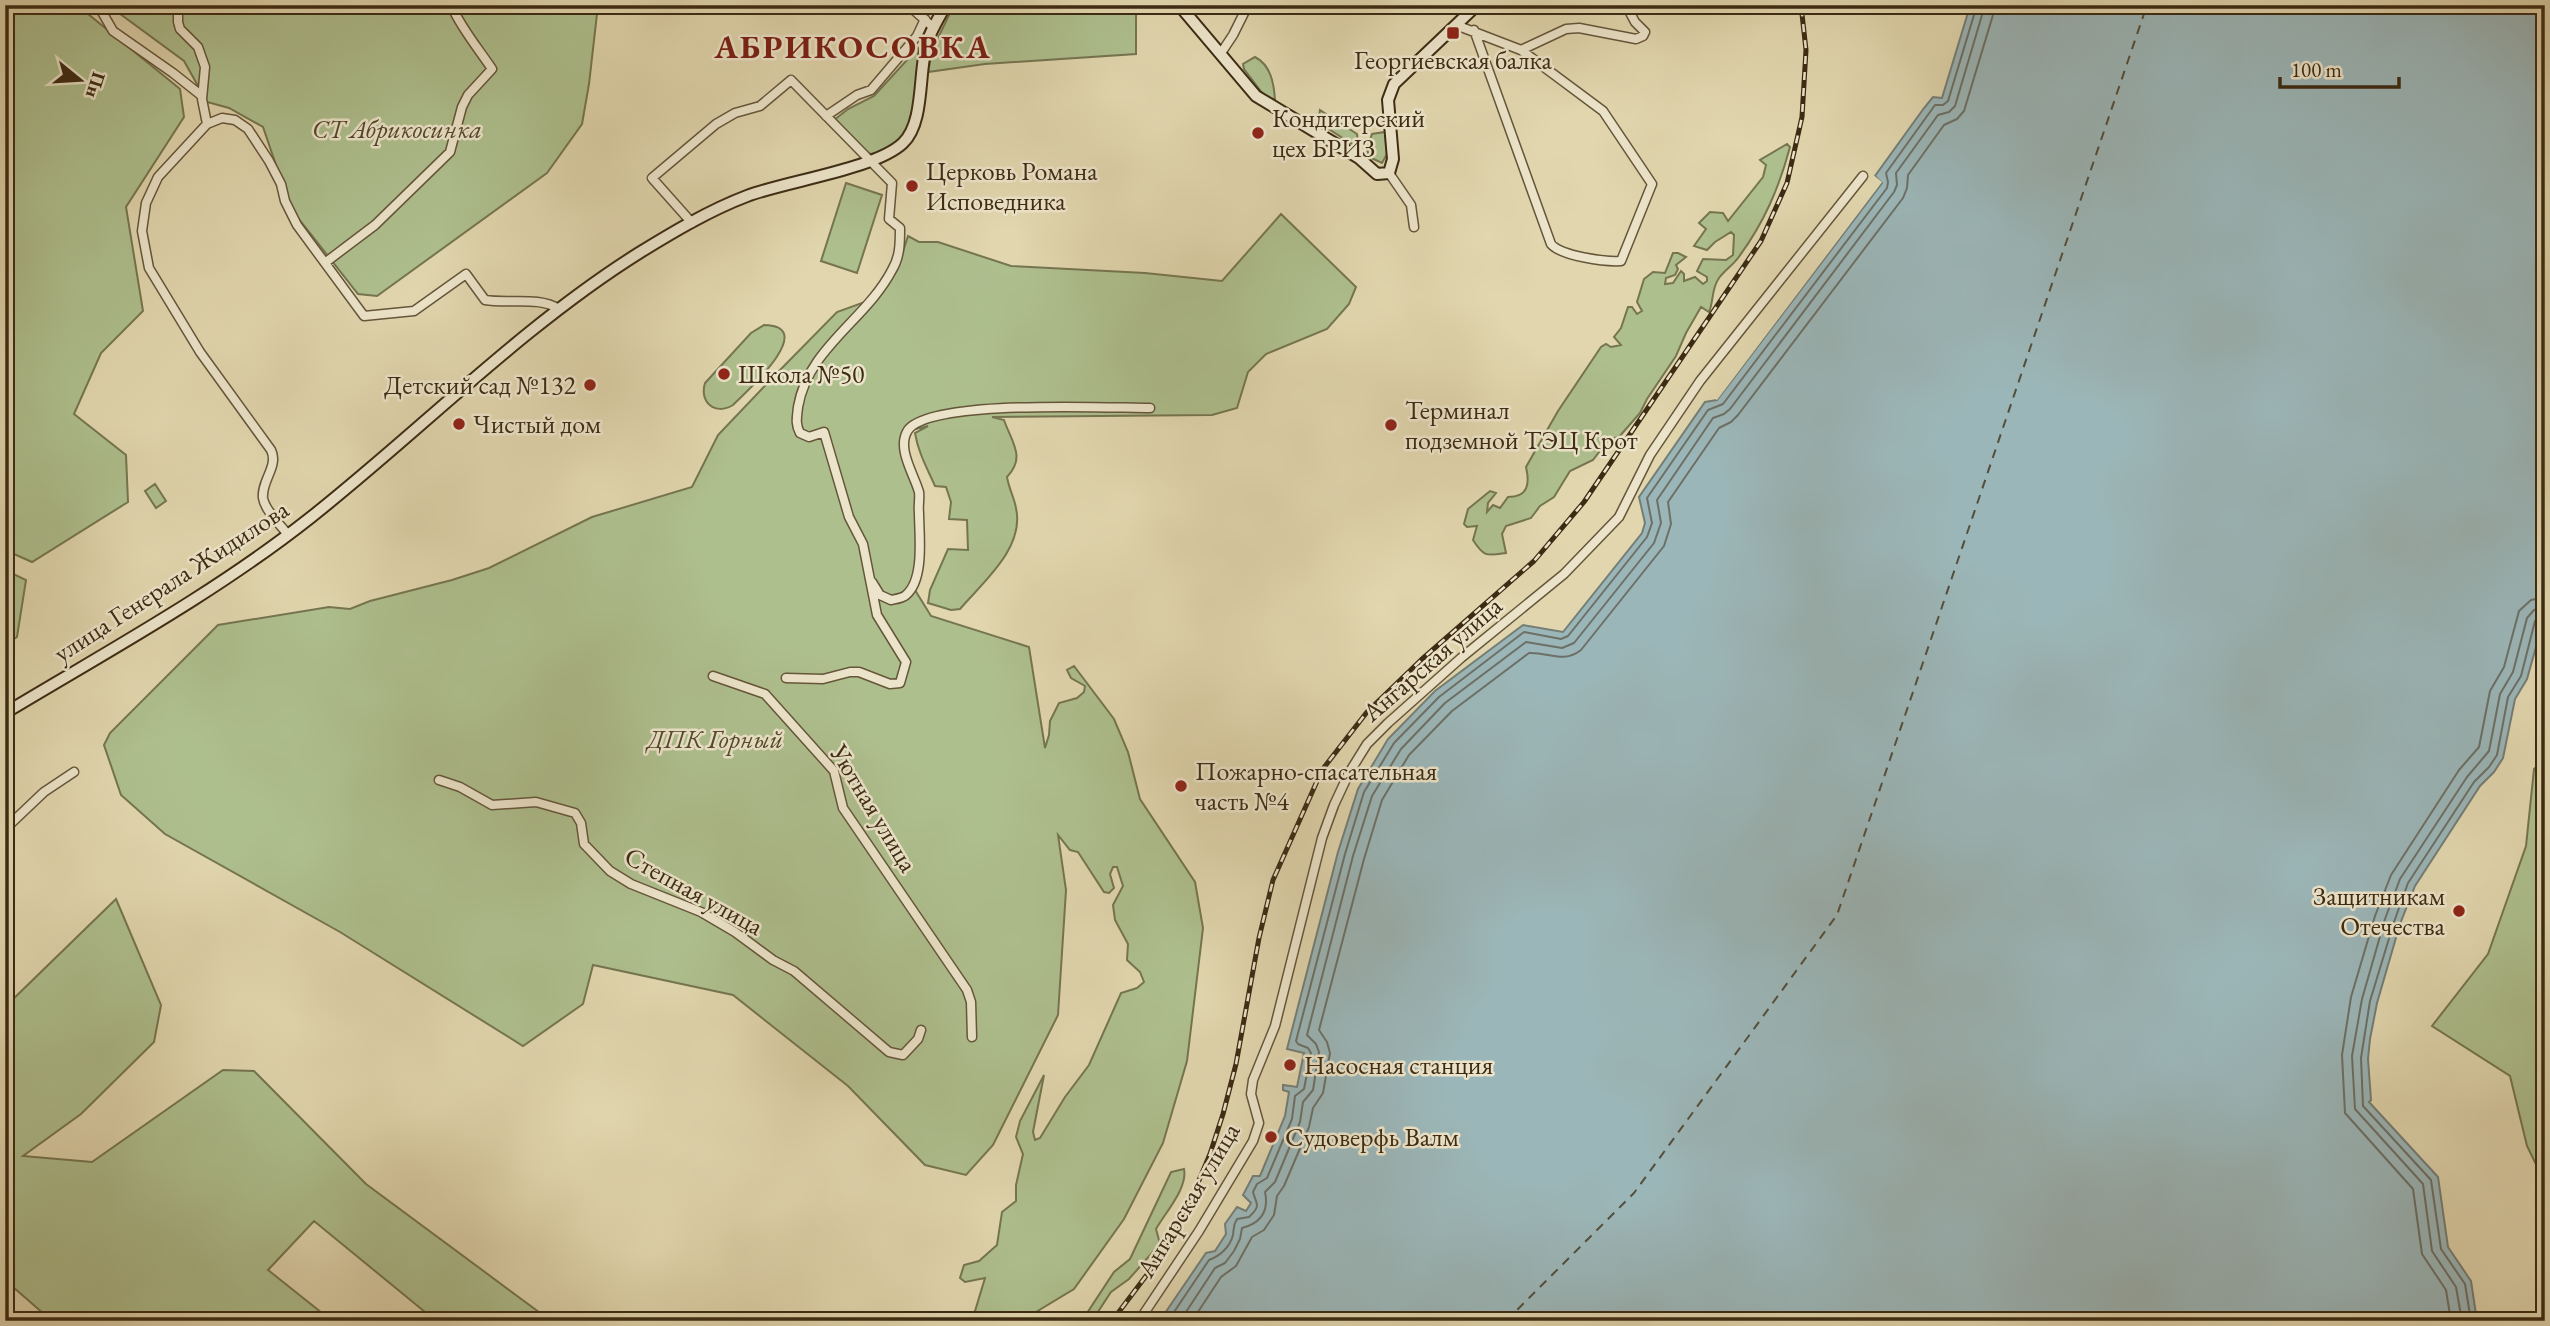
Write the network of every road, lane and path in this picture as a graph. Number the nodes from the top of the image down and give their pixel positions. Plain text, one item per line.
1 (98, 5) edge
2 (178, 5) edge
3 (451, 5) edge
4 (908, 5) edge
5 (946, 5) edge
6 (1180, 5) edge
7 (1248, 5) edge
8 (1477, 5) edge
9 (1626, 5) edge
10 (925, 19) junction
11 (1456, 25) junction
12 (934, 27) junction
13 (1474, 30) junction
14 (1521, 50) junction
15 (1221, 53) junction
16 (202, 96) junction
17 (826, 116) junction
18 (207, 124) junction
19 (869, 161) junction
20 (1389, 173) junction
21 (1863, 176) dead end
22 (692, 223) junction
23 (1414, 227) dead end
24 (326, 262) junction
25 (559, 309) junction
26 (1150, 408) dead end
27 (288, 536) junction
28 (869, 576) junction
29 (713, 676) dead end
30 (786, 678) dead end
31 (5, 713) edge
32 (74, 772) dead end
33 (439, 780) dead end
34 (5, 829) edge
35 (921, 1030) dead end
36 (972, 1037) dead end
37 (1139, 1321) edge

1 - 16 street
2 - 16 street
3 - 24 street
4 - 10 street
5 - 12 main road, улица Генерала Жидилова
6 - 15 main road
7 - 15 street
8 - 11 main road
9 - 14 street
10 - 12 street
10 - 17 street
11 - 13 street
11 - 20 main road
12 - 19 main road, улица Генерала Жидилова
13 - 14 street
13 - 14 street
15 - 20 main road
16 - 18 street
17 - 19 street
17 - 22 street
18 - 24 street
18 - 27 street
19 - 22 main road, улица Генерала Жидилова
19 - 28 street
20 - 23 street
21 - 37 street, Ангарская улица
22 - 25 main road, улица Генерала Жидилова
24 - 25 street
25 - 27 main road, улица Генерала Жидилова
26 - 28 street
27 - 31 main road, улица Генерала Жидилова
28 - 30 street
29 - 36 street, Уютная улица
32 - 34 street
33 - 35 street, Степная улица

